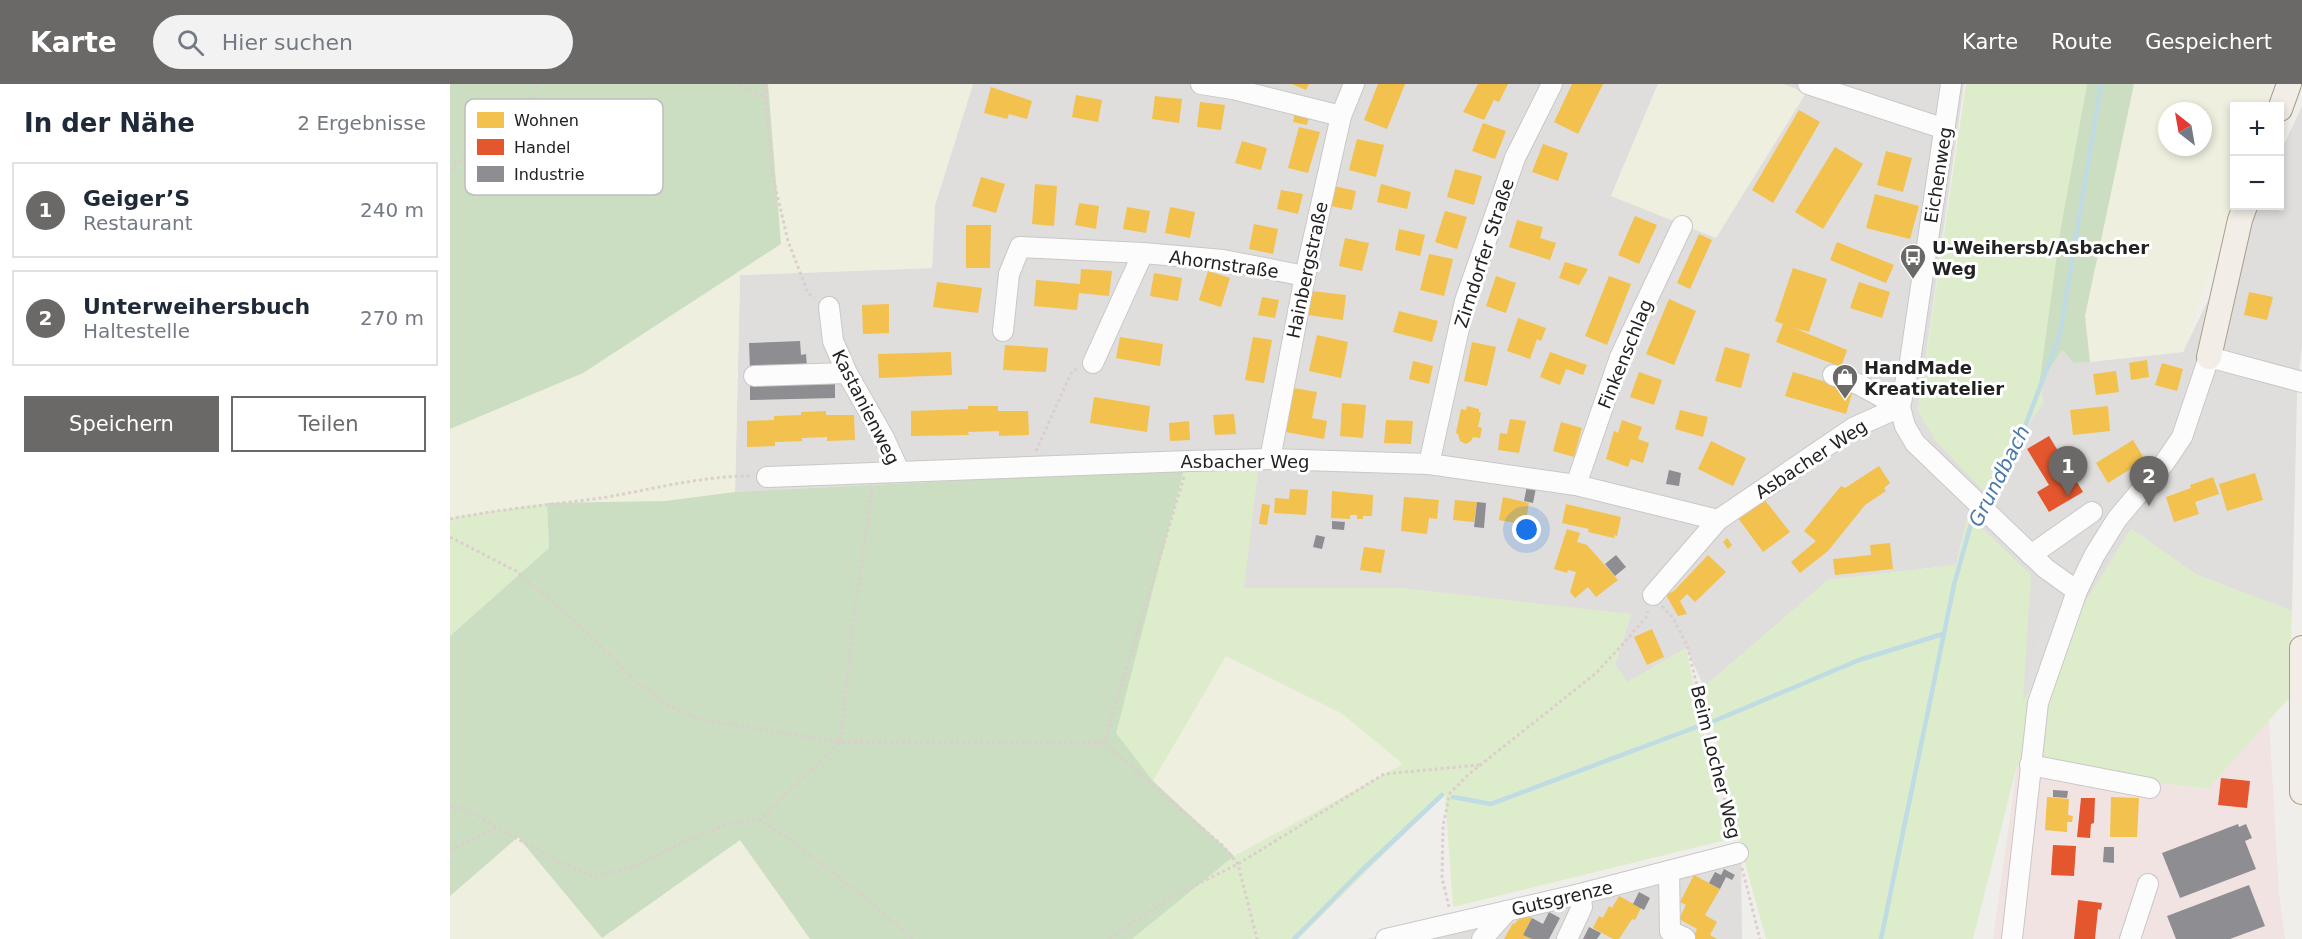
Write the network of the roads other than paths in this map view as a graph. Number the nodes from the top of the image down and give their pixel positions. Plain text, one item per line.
1 (1201, 84) edge
2 (1354, 84) edge
3 (1552, 84) edge
4 (1808, 84) edge
5 (1951, 84) edge
6 (1341, 116) junction
7 (1945, 129) junction
8 (2244, 210) edge
9 (1682, 226) dead end
10 (1143, 253) junction
11 (1305, 276) junction
12 (829, 307) road end
13 (1003, 331) dead end
14 (2209, 357) junction
15 (1094, 363) road end
16 (847, 373) junction
17 (1833, 375) dead end
18 (754, 376) dead end
19 (2302, 382) edge
20 (1900, 407) junction
21 (1270, 459) junction
22 (1429, 464) junction
23 (899, 471) junction
24 (767, 477) road end
25 (1576, 486) junction
26 (2092, 512) dead end
27 (1718, 520) junction
28 (2031, 555) junction
29 (2077, 591) junction
30 (1653, 595) road end
31 (2302, 648) edge
32 (2030, 765) junction
33 (2150, 788) dead end
34 (2302, 792) edge
35 (1738, 853) road end
36 (1669, 871) junction
37 (2148, 884) dead end
38 (1580, 894) junction
39 (1507, 911) junction
40 (1685, 938) edge
41 (1386, 939) edge
42 (1482, 939) edge
43 (1567, 939) edge
44 (2012, 939) edge
45 (2130, 939) edge

1 - 6 street
2 - 6 street, Hainbergstraße
3 - 22 street, Zirndorfer Straße
4 - 7 street
5 - 7 street, Eichenweg
6 - 11 street, Hainbergstraße
7 - 20 street, Eichenweg
8 - 14 main road
9 - 25 street, Finkenschlag
10 - 11 street, Ahornstraße
10 - 13 street, Ahornstraße
10 - 15 street, Ahornstraße
11 - 21 street, Hainbergstraße
12 - 16 street, Kastanienweg
14 - 19 street
14 - 29 street
16 - 18 street
16 - 23 street, Kastanienweg
17 - 20 street
20 - 27 street, Asbacher Weg
20 - 28 street
21 - 22 street, Asbacher Weg
21 - 23 street, Asbacher Weg
22 - 25 street, Asbacher Weg
23 - 24 street, Asbacher Weg
25 - 27 street, Asbacher Weg
26 - 28 street
27 - 30 street, Asbacher Weg
28 - 29 street
29 - 32 street
31 - 34 main road
32 - 33 street
32 - 44 street
35 - 36 street, Gutsgrenze
36 - 38 street, Gutsgrenze
36 - 40 street
37 - 45 street
38 - 39 street, Gutsgrenze
38 - 43 street
39 - 41 street, Gutsgrenze
39 - 42 street

